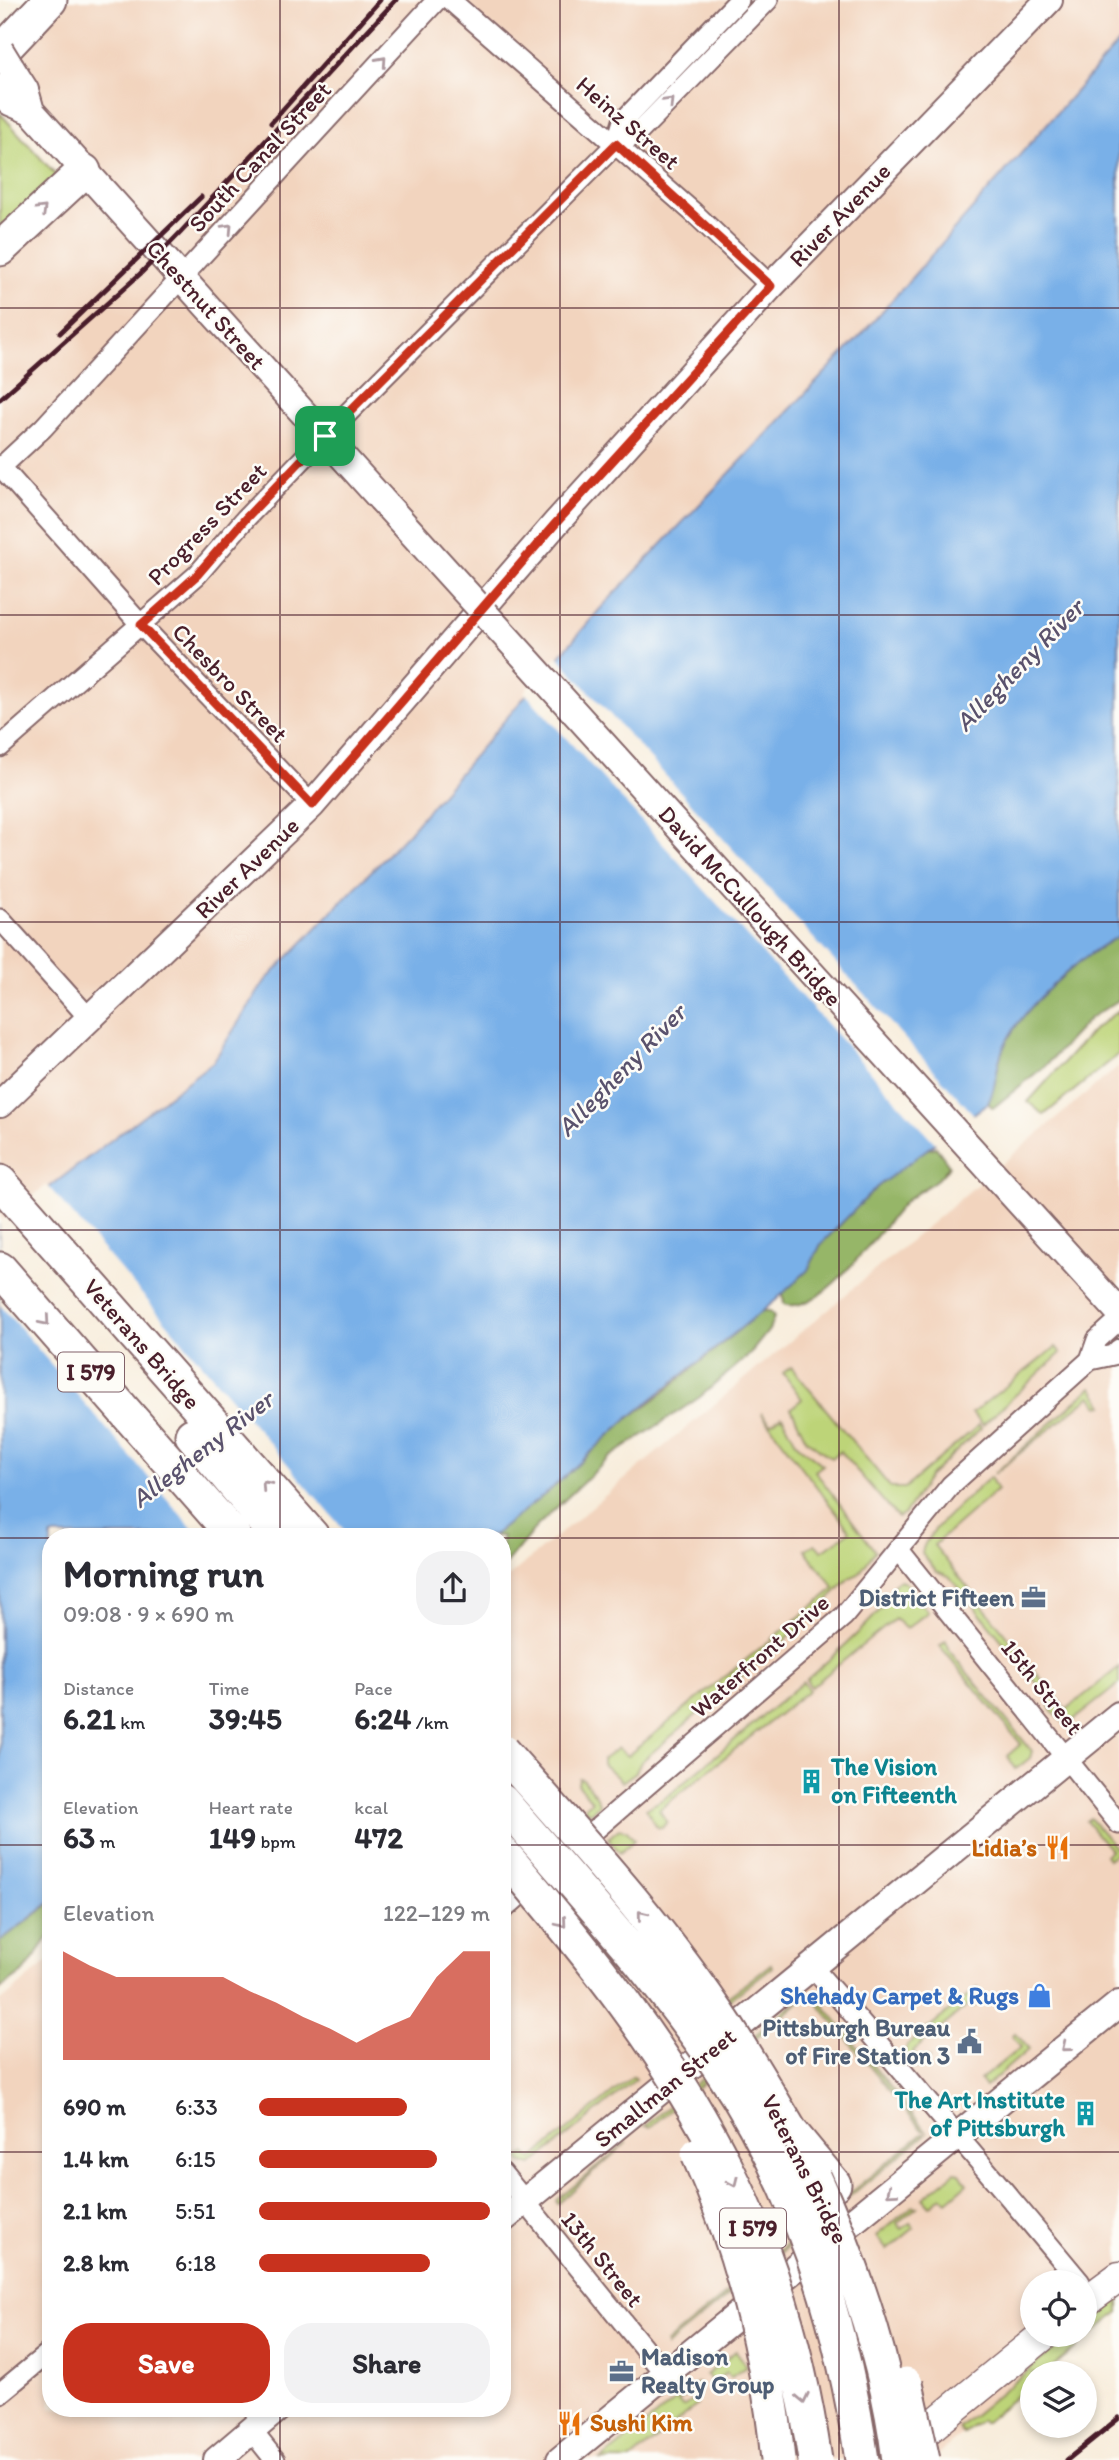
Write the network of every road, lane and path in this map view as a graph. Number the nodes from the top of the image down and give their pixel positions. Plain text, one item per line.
1 (23, 0) edge
2 (50, 0) edge
3 (437, 0) edge
4 (450, 0) edge
5 (739, 0) edge
6 (768, 0) edge
7 (1049, 0) edge
8 (0, 20) edge
9 (3, 65) edge
10 (616, 144) junction
11 (84, 171) junction
12 (0, 249) edge
13 (181, 278) junction
14 (771, 286) junction
15 (325, 436) junction
16 (1, 467) edge
17 (381, 499) joint
18 (141, 625) junction
19 (0, 747) edge
20 (312, 805) junction
21 (0, 919) edge
22 (89, 1018) junction
23 (0, 1104) edge
24 (0, 1182) edge
25 (0, 1213) edge
26 (0, 1269) edge
27 (1119, 1312) edge
28 (1119, 1320) edge
29 (1119, 1349) edge
30 (1090, 1360) junction
31 (227, 1528) edge
32 (270, 1528) edge
33 (305, 1528) edge
34 (900, 1550) junction
35 (1119, 1715) edge
36 (1068, 1756) junction
37 (511, 1761) edge
38 (511, 1812) edge
39 (1119, 1824) edge
40 (511, 1863) edge
41 (511, 1903) edge
42 (813, 1968) junction
43 (1119, 2004) edge
44 (635, 2018) junction
45 (791, 2132) junction
46 (959, 2136) junction
47 (511, 2185) edge
48 (524, 2202) junction
49 (511, 2213) edge
50 (1068, 2270) edge
51 (1119, 2277) edge
52 (1097, 2287) edge
53 (1029, 2347) edge
54 (42, 2358) edge
55 (665, 2374) junction
56 (0, 2393) edge
57 (267, 2417) edge
58 (251, 2430) junction
59 (216, 2460) edge
60 (275, 2460) edge
61 (560, 2460) edge
62 (778, 2460) edge
63 (815, 2460) edge
64 (862, 2460) edge
65 (890, 2460) edge
66 (899, 2460) edge
67 (923, 2460) edge

1 - 8 highway
2 - 9 highway
13 -> 3 street, South Canal Street
4 - 10 street, Heinz Street
5 - 10 street, Progress Street
10 -> 6 street, Progress Street
7 - 14 street, River Avenue
9 - 11 street, Chestnut Street
10 - 14 street, Heinz Street
10 - 15 street, Progress Street
12 -> 11 highway
11 - 13 street, Chestnut Street
13 - 15 street, Chestnut Street
13 - 16 street, South Canal Street
14 - 20 street, River Avenue
15 - 17 street, Chestnut Street
15 - 18 street, Progress Street
16 - 18 street, Chesbro Street
17 - 27 street, David McCullough Bridge, bridge
18 - 19 street, Progress Street
18 - 20 street, Chesbro Street
20 - 22 street, River Avenue
21 - 22 street
22 - 23 street, River Avenue
33 -> 24 highway, Veterans Bridge / I 579
25 - 32 highway
26 -> 31 highway, I 579
28 - 30 street, Waterfront Drive
29 - 30 street, Waterfront Drive
30 - 34 street, Waterfront Drive
34 - 36 street, 15th Street
34 - 41 street, Waterfront Drive
35 - 36 street, Smallman Street
36 - 39 street, 15th Street
36 - 42 street, Smallman Street
45 -> 37 highway, Veterans Bridge, bridge
38 - 64 highway, bridge
40 -> 44 highway, I 579, bridge
42 - 46 street
42 - 48 street, Smallman Street
43 -> 46 street
44 - 62 highway, bridge
44 -> 63 highway, I 579, bridge
45 - 66 highway, Veterans Bridge, bridge
45 - 67 highway, bridge
46 - 50 street
46 -> 55 street
47 - 48 street, 13th Street
48 - 49 street, Smallman Street
48 - 55 street, 13th Street
51 - 52 main road
53 - 65 main road
54 - 56 street
55 - 61 street
57 - 58 street
58 - 59 street
58 - 60 street

